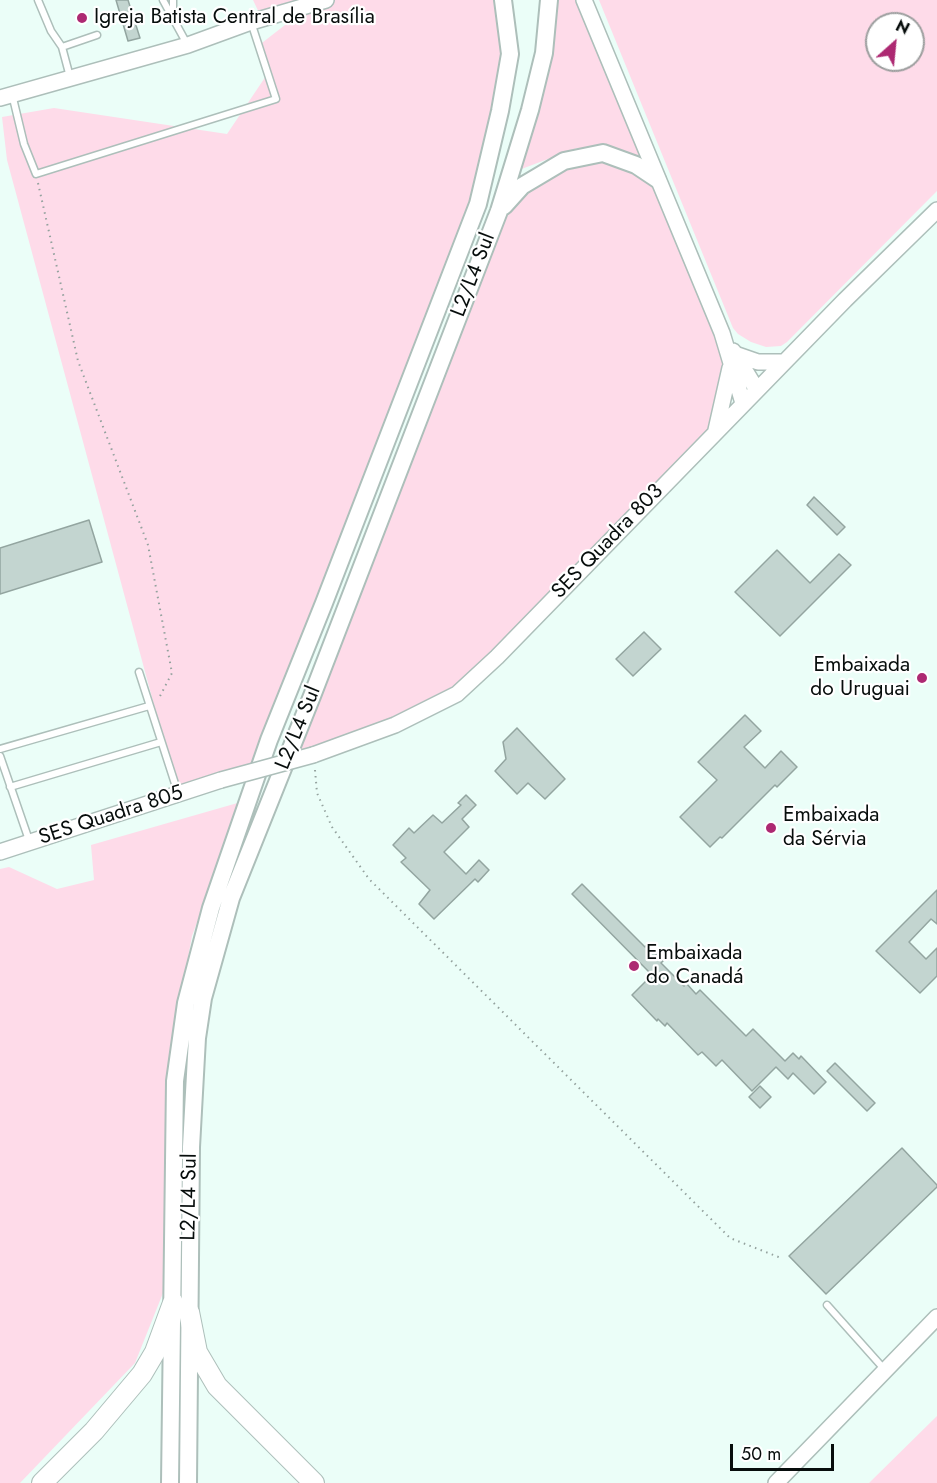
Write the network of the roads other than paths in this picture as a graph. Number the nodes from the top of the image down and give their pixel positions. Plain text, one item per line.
1 (38, 0) edge
2 (163, 0) edge
3 (173, 0) edge
4 (326, 0) edge
5 (503, 0) edge
6 (549, 0) edge
7 (584, 0) edge
8 (173, 18) junction
9 (252, 22) junction
10 (97, 35) dead end
11 (188, 45) junction
12 (62, 47) junction
13 (70, 78) junction
14 (6, 96) edge
15 (657, 179) junction
16 (937, 210) edge
17 (499, 211) junction
18 (733, 358) junction
19 (784, 362) junction
20 (757, 390) junction
21 (743, 403) junction
22 (715, 432) junction
23 (138, 672) dead end
24 (149, 706) junction
25 (161, 742) junction
26 (0, 749) edge
27 (0, 756) edge
28 (221, 780) joint
29 (10, 787) junction
30 (178, 794) junction
31 (30, 843) junction
32 (0, 852) edge
33 (827, 1305) dead end
34 (181, 1307) junction
35 (937, 1317) edge
36 (885, 1370) junction
37 (42, 1483) edge
38 (170, 1483) edge
39 (188, 1483) edge
40 (314, 1483) edge
41 (776, 1483) edge

1 - 12 lane
2 - 8 lane
3 - 8 lane
4 - 9 street
5 - 34 main road, L2/L4 Sul
6 - 17 main road, L2/L4 Sul
7 - 15 street
8 - 11 lane
9 - 11 street
9 - 14 lane
10 - 12 lane
11 - 13 street
12 - 13 lane
13 - 14 street
15 - 17 main road
15 - 18 street
16 - 19 street, SES Quadra 803
17 - 34 main road, L2/L4 Sul
18 - 19 street
18 - 20 street
18 - 21 street
18 - 22 street
19 - 20 street, SES Quadra 803
20 - 21 street, SES Quadra 803
21 - 22 street, SES Quadra 803
22 - 28 street, SES Quadra 803, bridge
23 - 24 lane
24 - 25 lane
24 - 26 lane
25 - 29 lane
25 - 30 lane
27 - 29 lane
28 - 30 street, SES Quadra 805
29 - 31 lane
30 - 31 street, SES Quadra 805
31 - 32 street, SES Quadra 805
33 - 36 lane
34 - 37 highway
34 - 38 main road, L2/L4 Sul
34 - 39 main road, L2/L4 Sul
34 - 40 highway
35 - 36 street
36 - 41 street

